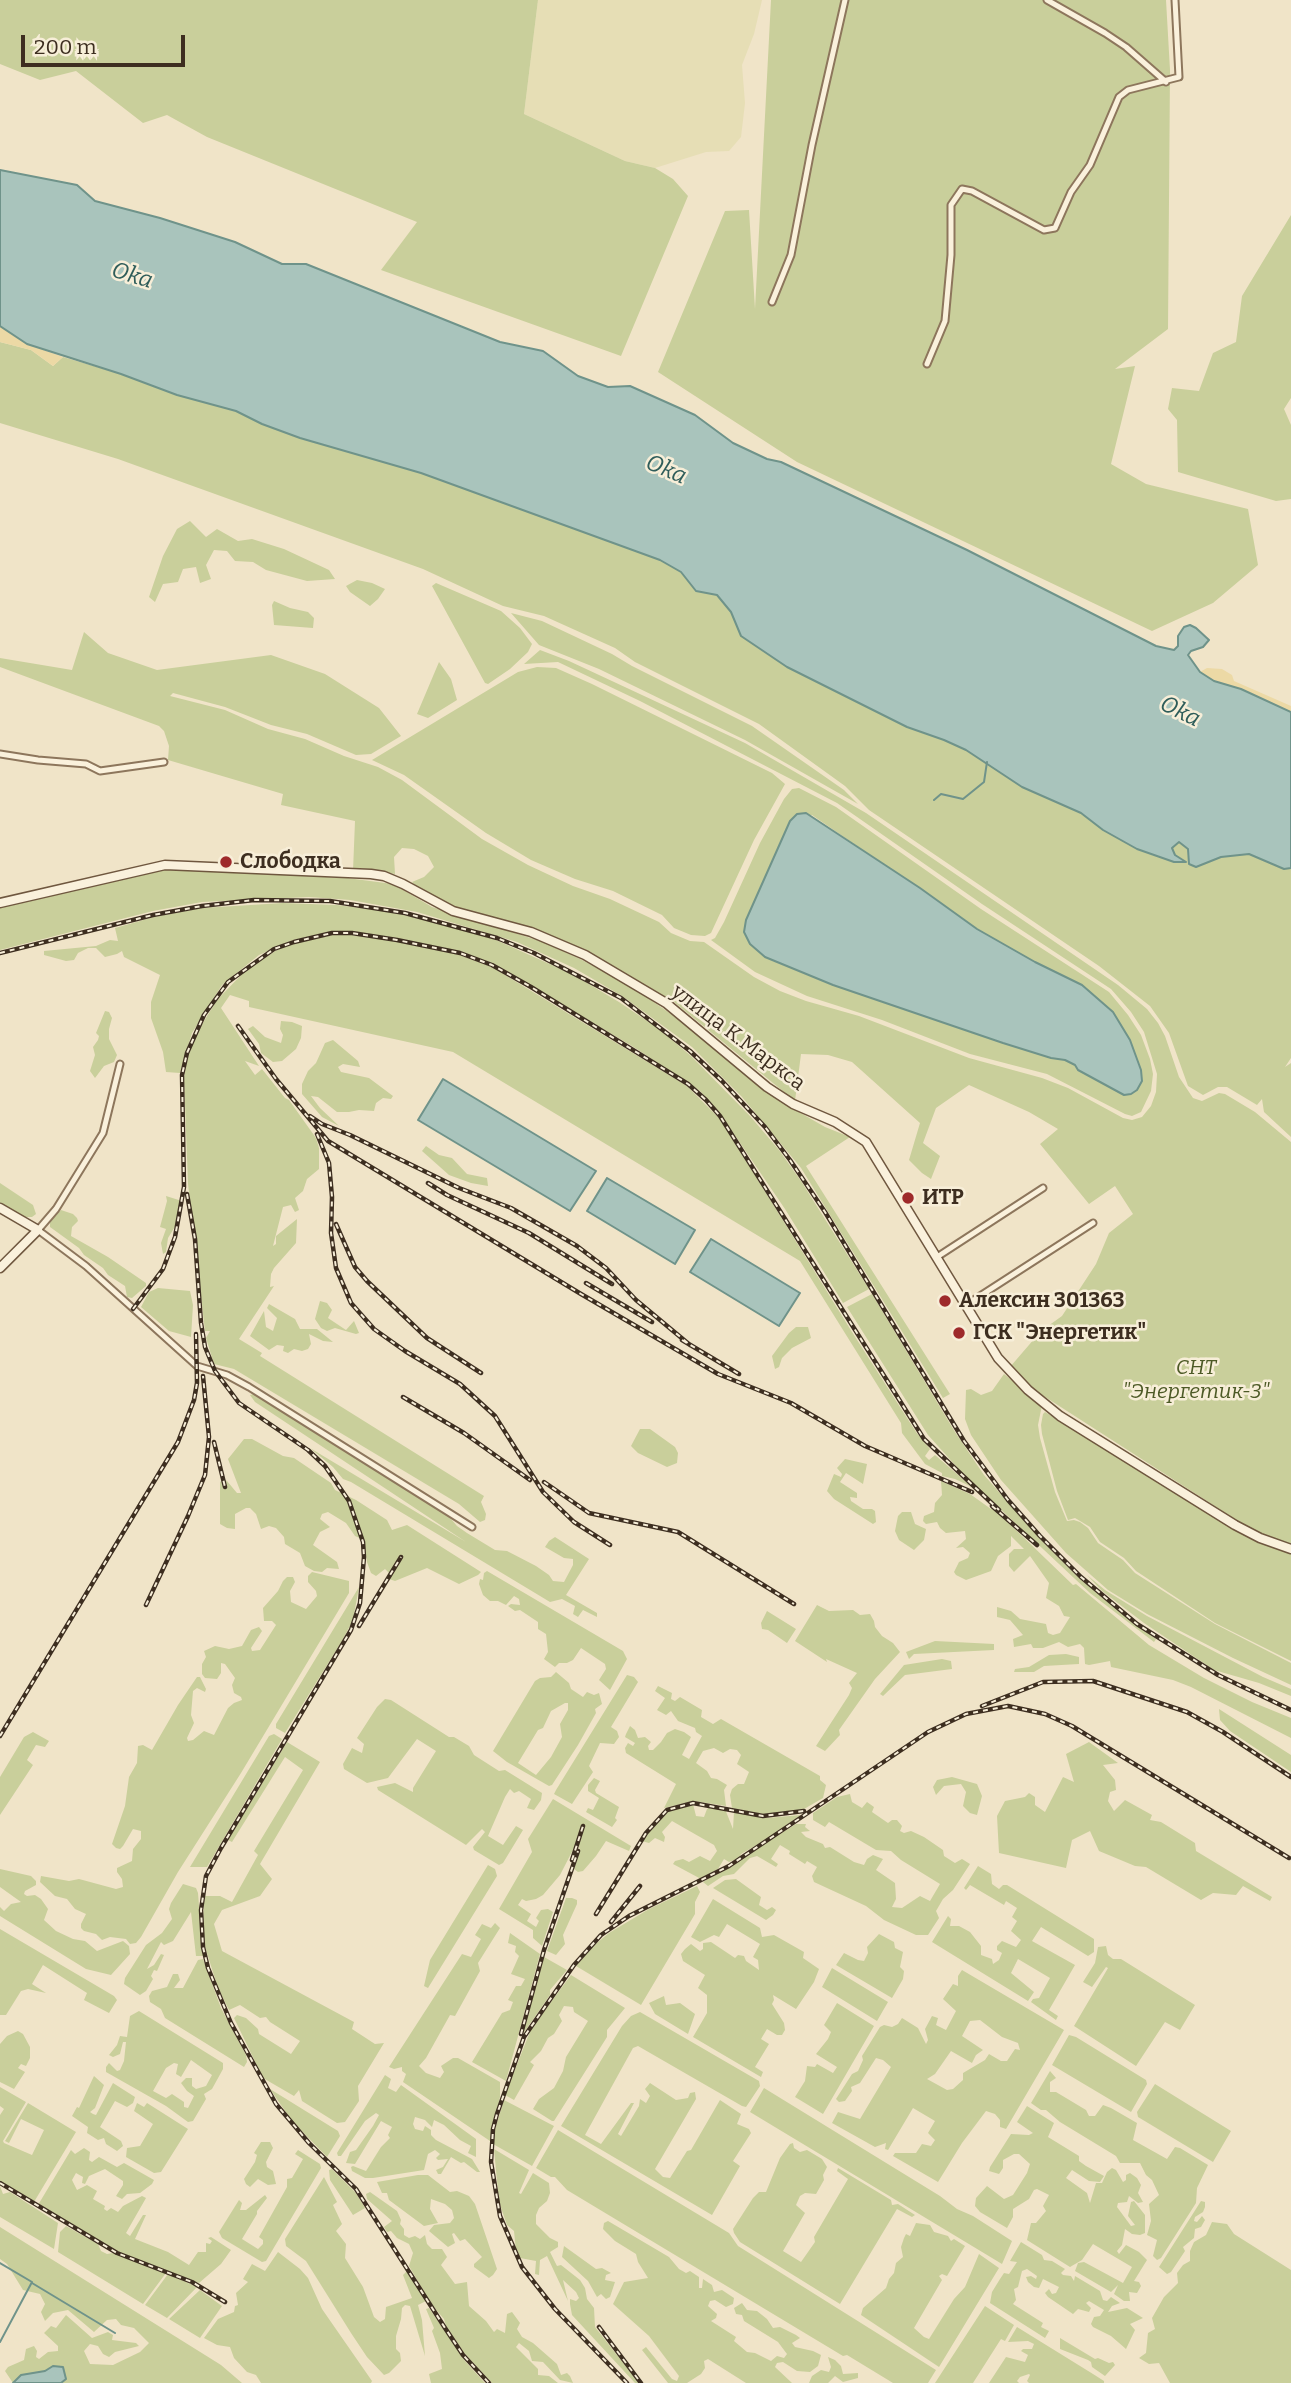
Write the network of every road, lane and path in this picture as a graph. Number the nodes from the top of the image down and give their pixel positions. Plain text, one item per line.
1 (845, 0) edge
2 (1047, 0) edge
3 (1175, 0) edge
4 (1166, 82) junction
5 (772, 302) dead end
6 (927, 364) dead end
7 (0, 754) edge
8 (164, 762) dead end
9 (0, 903) edge
10 (120, 1064) dead end
11 (1043, 1188) dead end
12 (0, 1208) edge
13 (1093, 1223) dead end
14 (38, 1230) junction
15 (937, 1256) junction
16 (0, 1268) edge
17 (965, 1305) junction
18 (472, 1527) dead end
19 (1291, 1549) edge

1 - 5 street
2 - 4 street
3 - 4 street
4 - 6 street
7 - 8 street
9 - 15 main road, улица К.Маркса
10 - 14 street
11 - 15 street
12 - 14 main road
13 - 17 street
14 - 16 main road
14 - 18 street
15 - 17 main road, улица К.Маркса
17 - 19 main road, улица К.Маркса

